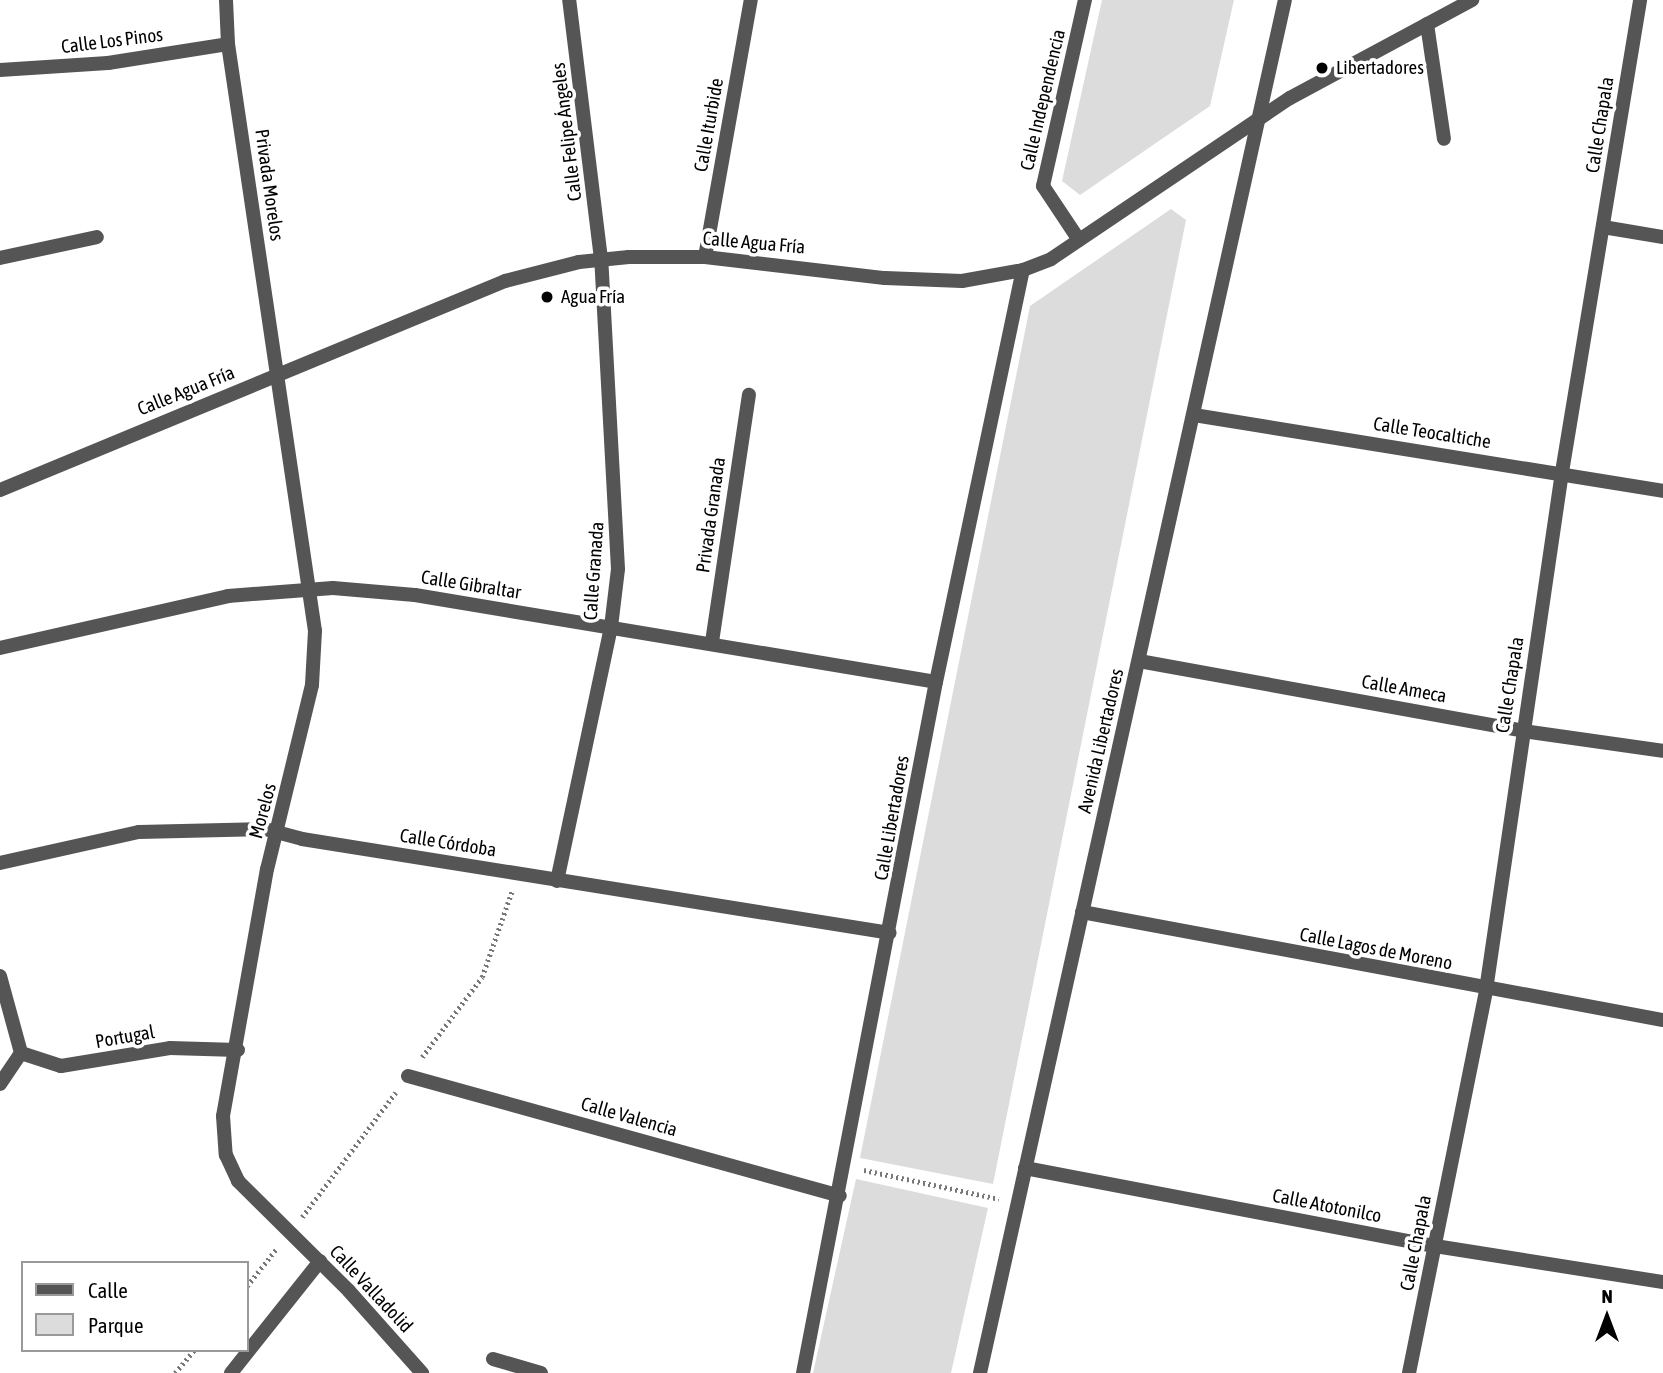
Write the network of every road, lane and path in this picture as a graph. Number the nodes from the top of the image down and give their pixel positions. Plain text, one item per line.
1 (226, 0) edge
2 (569, 0) edge
3 (751, 0) edge
4 (1085, 0) edge
5 (1285, 0) edge
6 (1472, 0) edge
7 (1640, 0) edge
8 (1427, 24) junction
9 (228, 44) junction
10 (0, 70) edge
11 (1261, 117) junction
12 (1444, 139) dead end
13 (1603, 227) junction
14 (97, 237) dead end
15 (1663, 237) edge
16 (1079, 240) junction
17 (705, 257) junction
18 (0, 258) edge
19 (601, 259) junction
20 (1023, 270) junction
21 (278, 375) junction
22 (749, 394) dead end
23 (1194, 415) junction
24 (1562, 472) junction
25 (0, 490) edge
26 (1663, 491) edge
27 (312, 587) junction
28 (611, 627) junction
29 (712, 642) junction
30 (0, 648) edge
31 (1139, 661) junction
32 (936, 681) junction
33 (1523, 731) junction
34 (1663, 751) edge
35 (277, 833) junction
36 (0, 863) edge
37 (557, 881) junction
38 (1082, 912) junction
39 (890, 933) junction
40 (0, 976) edge
41 (1486, 990) junction
42 (1663, 1020) edge
43 (237, 1050) junction
44 (21, 1053) junction
45 (408, 1076) dead end
46 (0, 1084) edge
47 (846, 1166) junction
48 (1026, 1168) junction
49 (840, 1196) junction
50 (1017, 1203) junction
51 (291, 1231) joint
52 (1435, 1246) junction
53 (320, 1261) junction
54 (1663, 1282) edge
55 (248, 1351) edge
56 (192, 1352) edge
57 (247, 1352) edge
58 (493, 1359) dead end
59 (175, 1373) edge
60 (230, 1373) edge
61 (422, 1373) edge
62 (541, 1373) edge
63 (803, 1373) edge
64 (979, 1373) edge
65 (1409, 1373) edge

1 - 9 street, Privada Morelos
2 - 19 street, Calle Felipe Ángeles
3 - 17 street, Calle Iturbide
4 - 16 street, Calle Independencia
5 - 11 street, Avenida Libertadores
6 - 8 street, Calle Agua Fría
7 - 13 street, Calle Chapala
8 - 11 street, Calle Agua Fría
8 - 12 street
9 - 10 street, Calle Los Pinos
9 - 21 street, Privada Morelos
11 - 16 street, Calle Agua Fría
11 - 23 street, Avenida Libertadores
13 - 15 street
13 - 24 street, Calle Chapala
14 - 18 street
16 - 20 street, Calle Agua Fría
17 - 19 street, Calle Agua Fría
17 - 20 street, Calle Agua Fría
19 - 21 street, Calle Agua Fría
19 - 28 street, Calle Granada
20 - 32 street, Calle Libertadores
21 - 25 street, Calle Agua Fría
21 - 27 street, Morelos
22 - 29 street, Privada Granada
23 - 24 street, Calle Teocaltiche
23 - 31 street, Avenida Libertadores
24 - 26 street, Calle Teocaltiche
24 - 33 street, Calle Chapala
27 - 28 street, Calle Gibraltar
27 - 30 street, Calle Gibraltar
27 - 35 street, Morelos
28 - 29 street, Calle Gibraltar
28 - 37 street, Calle Granada
29 - 32 street, Calle Gibraltar
31 - 33 street, Calle Ameca
31 - 38 street, Avenida Libertadores
32 - 39 street, Calle Libertadores
33 - 34 street, Calle Ameca
33 - 41 street, Calle Chapala
35 - 36 street, Calle Córdoba
35 - 37 street, Calle Córdoba
35 - 43 street, Morelos
37 - 39 street, Calle Córdoba
38 - 41 street, Calle Lagos de Moreno
38 - 48 street, Avenida Libertadores
39 - 47 street, Calle Libertadores
40 - 44 street
41 - 42 street, Calle Lagos de Moreno
41 - 52 street, Calle Chapala
43 - 44 street, Portugal
43 - 51 street, Morelos
44 - 46 street
45 - 49 street, Calle Valencia
47 - 49 street, Calle Libertadores
47 - 50 path
48 - 50 street, Avenida Libertadores
48 - 52 street, Calle Atotonilco
49 - 63 street, Calle Libertadores
50 - 64 street, Avenida Libertadores
51 - 53 street, Calle Valladolid
52 - 54 street, Calle Atotonilco
52 - 65 street, Calle Chapala
53 - 55 street
53 - 61 street, Calle Valladolid
56 - 59 path
57 - 60 street
58 - 62 street

